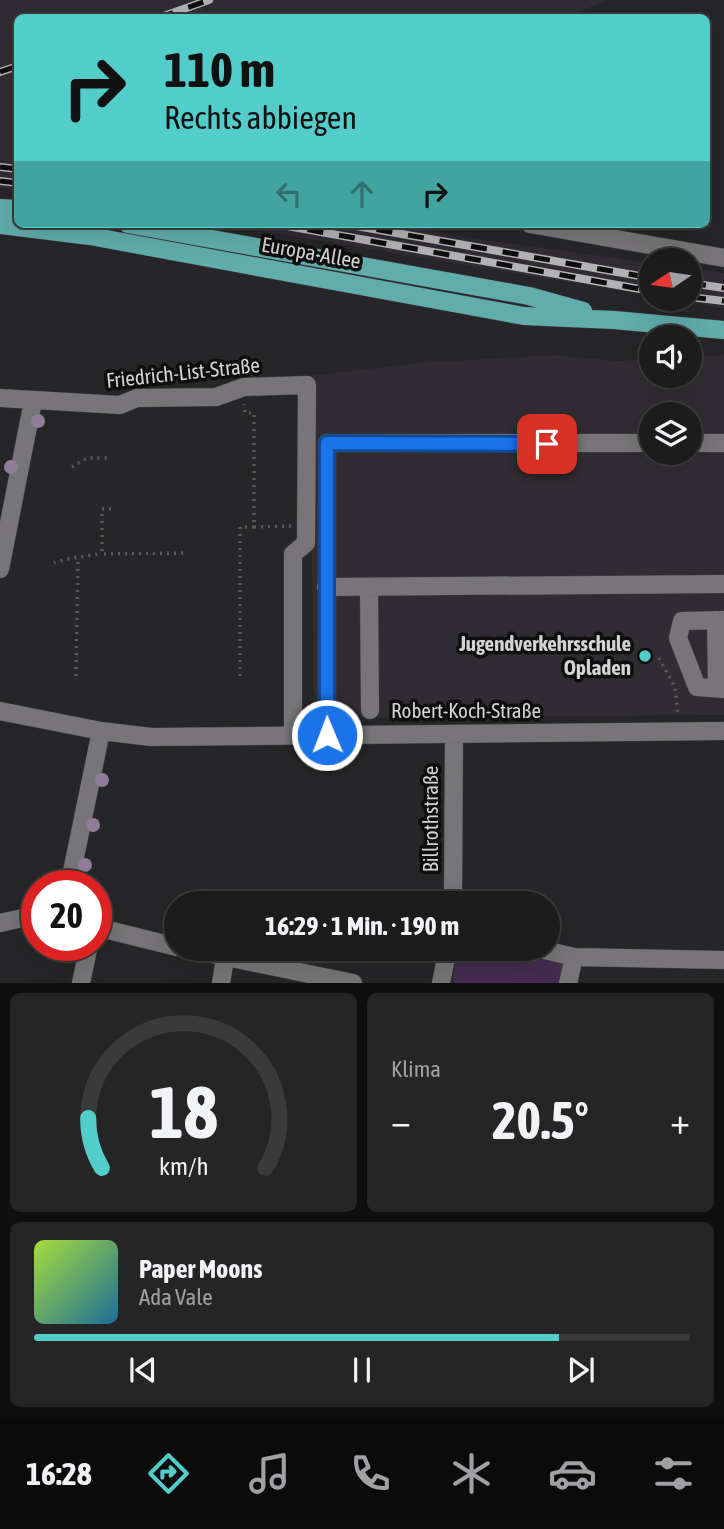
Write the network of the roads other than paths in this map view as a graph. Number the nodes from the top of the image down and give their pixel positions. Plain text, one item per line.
1 (25, 228) edge
2 (150, 228) edge
3 (553, 228) edge
4 (724, 258) edge
5 (614, 320) junction
6 (724, 330) edge
7 (0, 398) edge
8 (33, 401) junction
9 (639, 443) edge
10 (702, 443) edge
11 (724, 443) edge
12 (0, 569) edge
13 (724, 584) edge
14 (326, 587) junction
15 (369, 587) junction
16 (720, 620) edge
17 (683, 652) junction
18 (720, 652) edge
19 (720, 688) edge
20 (370, 710) dead end
21 (0, 711) edge
22 (101, 731) junction
23 (724, 731) edge
24 (454, 734) junction
25 (293, 735) junction
26 (327, 735) junction
27 (72, 870) edge
28 (453, 891) edge
29 (21, 918) edge
30 (0, 923) edge
31 (112, 931) edge
32 (164, 944) edge
33 (560, 954) edge
34 (574, 957) junction
35 (724, 960) edge
36 (86, 961) edge
37 (225, 961) edge
38 (236, 961) edge
39 (445, 961) edge
40 (81, 983) edge
41 (221, 983) edge
42 (353, 983) edge
43 (441, 983) edge
44 (568, 983) edge

1 - 5 main road, Europa-Allee
2 - 5 main road, Europa-Allee
3 - 4 street
5 - 6 main road, Europa-Allee
7 - 8 street, Friedrich-List-Straße
8 - 12 street
8 - 25 street, Friedrich-List-Straße
9 - 14 street
10 - 11 street
13 - 15 street
14 - 15 street
14 - 26 street
15 - 20 street
16 - 17 street
16 - 18 street
17 - 18 street
17 - 19 street
18 - 19 street
21 - 22 street, Robert-Koch-Straße
22 - 25 street, Robert-Koch-Straße
22 - 27 street
23 - 24 street, Robert-Koch-Straße
24 - 26 street, Robert-Koch-Straße
24 - 28 street, Billrothstraße
25 - 26 street, Robert-Koch-Straße
29 - 30 street
31 - 32 street
33 - 34 street
34 - 35 street
34 - 44 street
36 - 40 street
37 - 41 street
38 - 42 street
39 - 43 street

